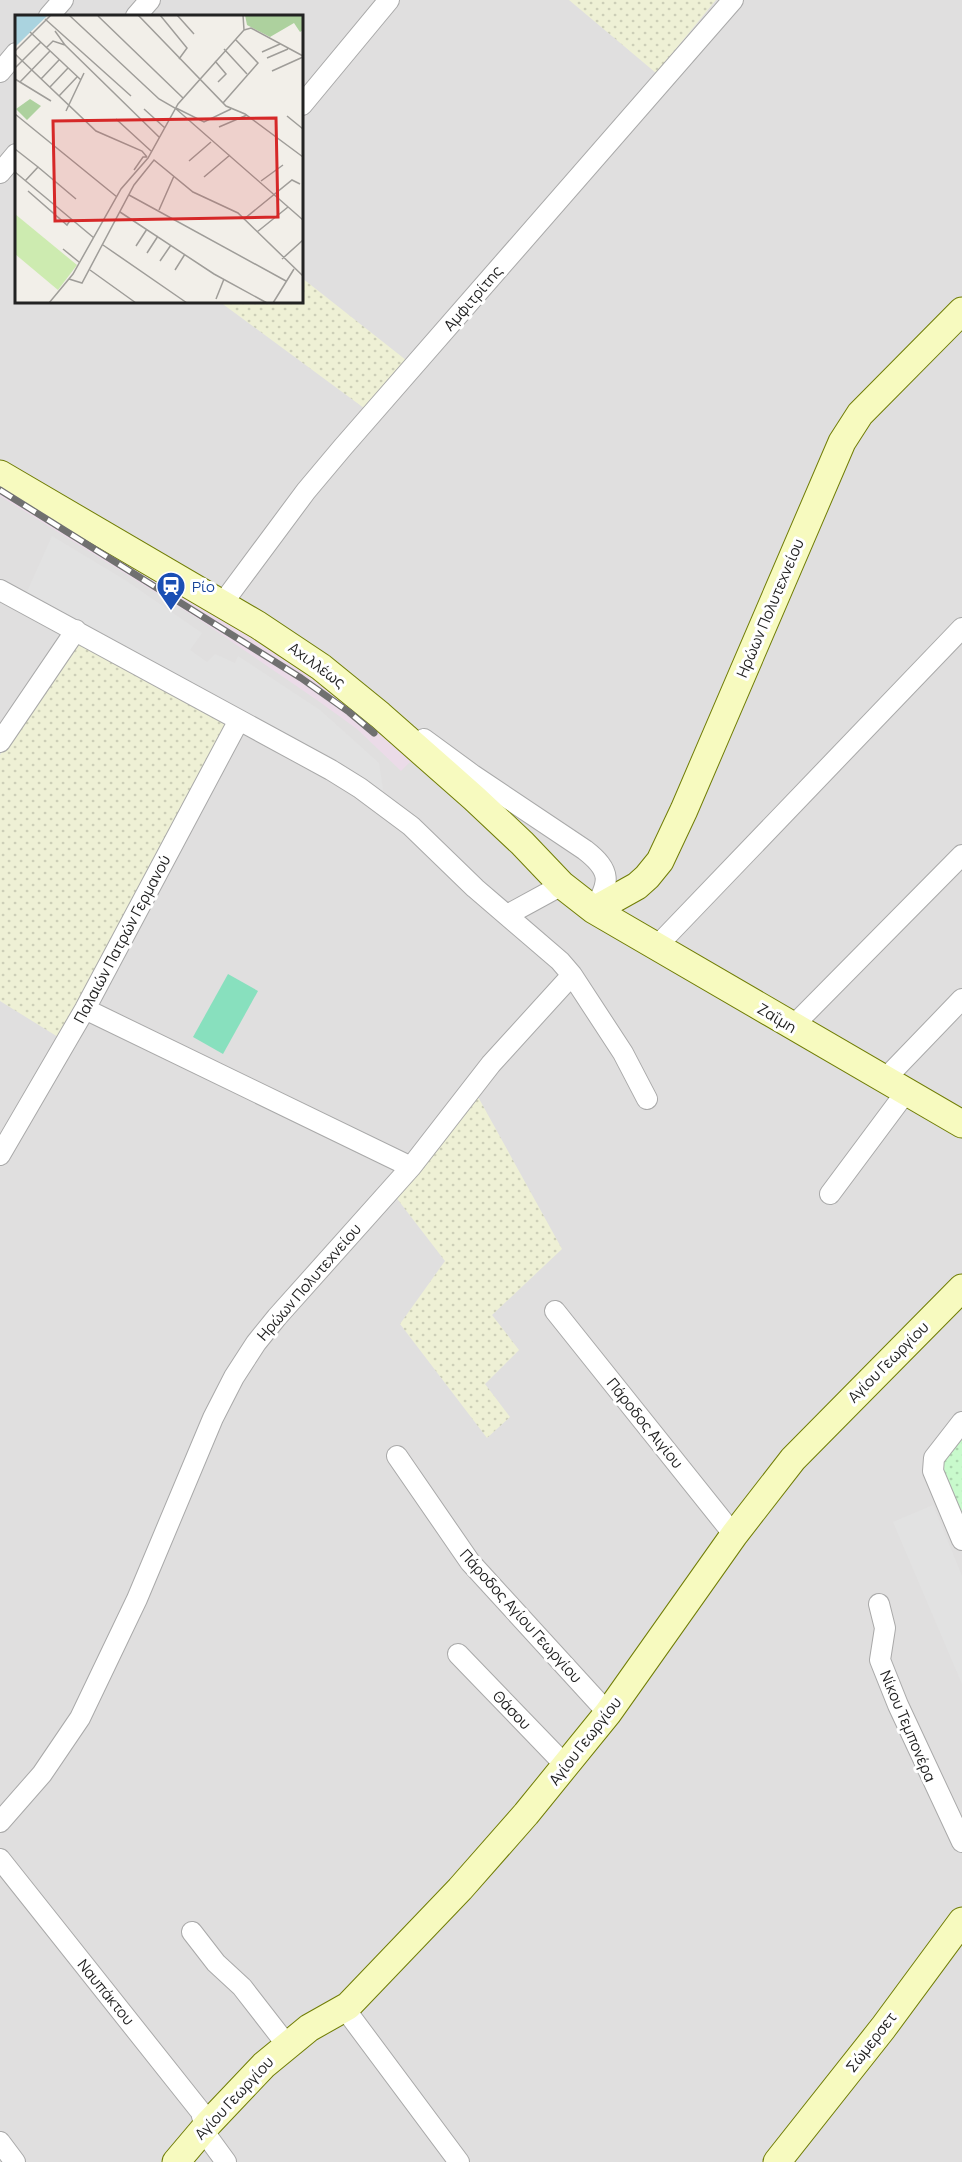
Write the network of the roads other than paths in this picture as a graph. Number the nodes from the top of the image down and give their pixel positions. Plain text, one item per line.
1 (63, 0) edge
2 (150, 0) edge
3 (389, 0) edge
4 (733, 0) edge
5 (50, 15) edge
6 (137, 15) edge
7 (15, 54) edge
8 (0, 72) edge
9 (303, 104) edge
10 (962, 311) edge
11 (0, 474) edge
12 (0, 590) edge
13 (222, 604) junction
14 (962, 628) edge
15 (76, 630) junction
16 (238, 720) junction
17 (390, 724) junction
18 (0, 742) edge
19 (962, 855) edge
20 (562, 885) junction
21 (594, 910) junction
22 (507, 915) junction
23 (657, 946) junction
24 (572, 975) junction
25 (962, 999) edge
26 (85, 1009) junction
27 (792, 1027) junction
28 (895, 1086) junction
29 (647, 1099) dead end
30 (962, 1124) edge
31 (0, 1155) edge
32 (411, 1167) junction
33 (830, 1194) dead end
34 (962, 1288) edge
35 (555, 1311) dead end
36 (962, 1422) edge
37 (397, 1455) dead end
38 (734, 1534) junction
39 (962, 1540) edge
40 (879, 1604) dead end
41 (458, 1654) dead end
42 (608, 1713) junction
43 (566, 1766) junction
44 (0, 1822) edge
45 (962, 1842) edge
46 (0, 1859) edge
47 (962, 1921) edge
48 (192, 1932) dead end
49 (345, 2009) junction
50 (287, 2044) junction
51 (205, 2129) junction
52 (0, 2142) edge
53 (15, 2162) edge
54 (176, 2162) edge
55 (226, 2162) edge
56 (459, 2162) edge
57 (777, 2162) edge

1 - 5 street
2 - 6 street
3 - 9 street
4 - 13 street, Αμφιτρίτης
7 - 8 street
10 - 21 street, Ηρώων Πολυτεχνείου
11 - 13 street, Αχιλλέως
12 - 15 street
13 - 17 street, Αχιλλέως
14 - 23 street
15 - 16 street
15 - 18 street
16 - 22 street
16 - 26 street, Παλαιών Πατρών Γερμανού
17 - 20 street, Αχιλλέως
17 - 21 street
19 - 27 street
20 - 21 street, Αχιλλέως
20 - 22 street
21 - 23 street, Ζαΐμη
22 - 24 street
23 - 27 street, Ζαΐμη
24 - 29 street
24 - 32 street, Ηρώων Πολυτεχνείου
25 - 28 street
26 - 31 street, Παλαιών Πατρών Γερμανού
26 - 32 street
27 - 28 street, Ζαΐμη
28 - 30 street, Ζαΐμη
28 - 33 street
32 - 44 street, Ηρώων Πολυτεχνείου
34 - 38 street, Αγίου Γεωργίου
35 - 38 street, Πάροδος Αιγίου
36 - 39 street
37 - 42 street, Πάροδος Αγίου Γεωργίου
38 - 42 street, Αγίου Γεωργίου
40 - 45 street, Νίκου Τεμπονέρα
41 - 43 street, Θάσου
42 - 43 street, Αγίου Γεωργίου
43 - 49 street, Αγίου Γεωργίου
46 - 51 street, Ναυπάκτου
47 - 57 street, Σώμερσετ
48 - 50 street
49 - 50 street, Αγίου Γεωργίου
49 - 56 street
50 - 51 street, Αγίου Γεωργίου
51 - 54 street, Αγίου Γεωργίου
51 - 55 street, Ναυπάκτου
52 - 53 street

